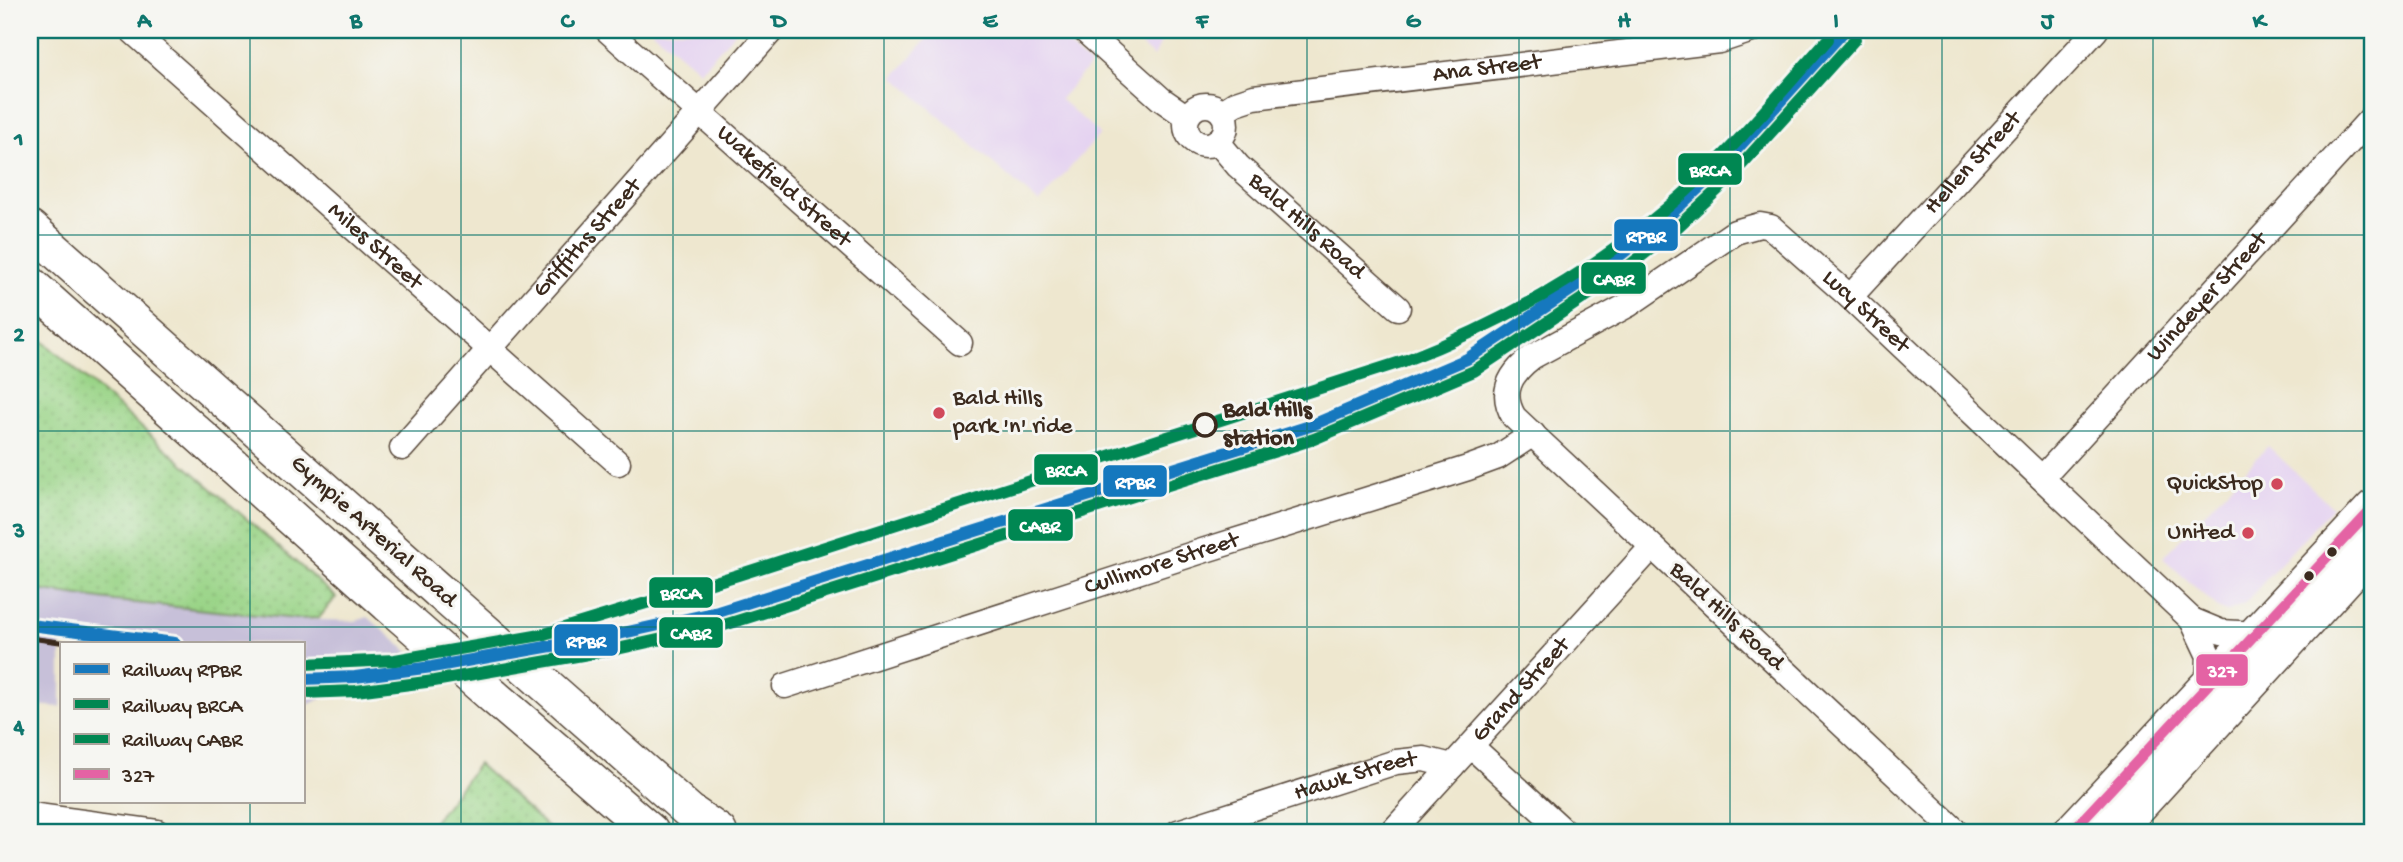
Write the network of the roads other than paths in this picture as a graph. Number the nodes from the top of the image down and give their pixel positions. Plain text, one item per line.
1 (131, 30) edge
2 (607, 30) edge
3 (772, 30) edge
4 (1084, 30) edge
5 (1752, 30) edge
6 (2096, 30) edge
7 (699, 111) junction
8 (1222, 112) junction
9 (2373, 116) edge
10 (1187, 117) junction
11 (1217, 141) junction
12 (30, 228) edge
13 (30, 284) edge
14 (1850, 297) junction
15 (1398, 309) dead end
16 (960, 343) dead end
17 (489, 347) junction
18 (1506, 394) joint
19 (1533, 434) junction
20 (402, 448) dead end
21 (618, 463) dead end
22 (2042, 478) junction
23 (2373, 508) edge
24 (1651, 547) junction
25 (2373, 549) edge
26 (2192, 620) junction
27 (2256, 634) junction
28 (785, 686) dead end
29 (2208, 688) junction
30 (1471, 746) junction
31 (1452, 766) junction
32 (30, 815) edge
33 (157, 832) edge
34 (651, 832) edge
35 (719, 832) edge
36 (1178, 832) edge
37 (1392, 832) edge
38 (1565, 832) edge
39 (1957, 832) edge
40 (2071, 832) edge
41 (2115, 832) edge

1 - 17 street, Miles Street
2 - 7 street, Wakefield Street
3 - 7 street, Griffiths Street
4 - 10 street
5 - 8 street, Ana Street
6 - 14 street, Hellen Street
7 - 16 street, Wakefield Street
7 - 17 street, Griffiths Street
8 - 10 street
8 - 11 street
9 - 22 street, Windeyer Street
10 - 11 street
11 - 15 street, Bald Hills Road
12 - 35 highway, Gympie Arterial Road, bridge
13 - 34 highway, Gympie Arterial Road, bridge
14 - 18 street, Lucy Street
14 - 22 street, Lucy Street
17 - 20 street, Griffiths Street
17 - 21 street, Miles Street
18 - 19 street, Bald Hills Road
19 - 24 street, Bald Hills Road
19 - 28 street, Cullimore Street
22 - 26 street, Lucy Street
23 - 27 highway
24 - 30 street, Grand Street
24 - 39 street, Bald Hills Road
25 - 41 highway
26 - 27 street, Lucy Street
26 - 29 street, Lucy Street
27 - 29 highway
29 - 40 highway
30 - 31 street, Grand Street
30 - 38 street
31 - 36 street, Hawk Street
31 - 37 street, Grand Street
32 - 33 street

